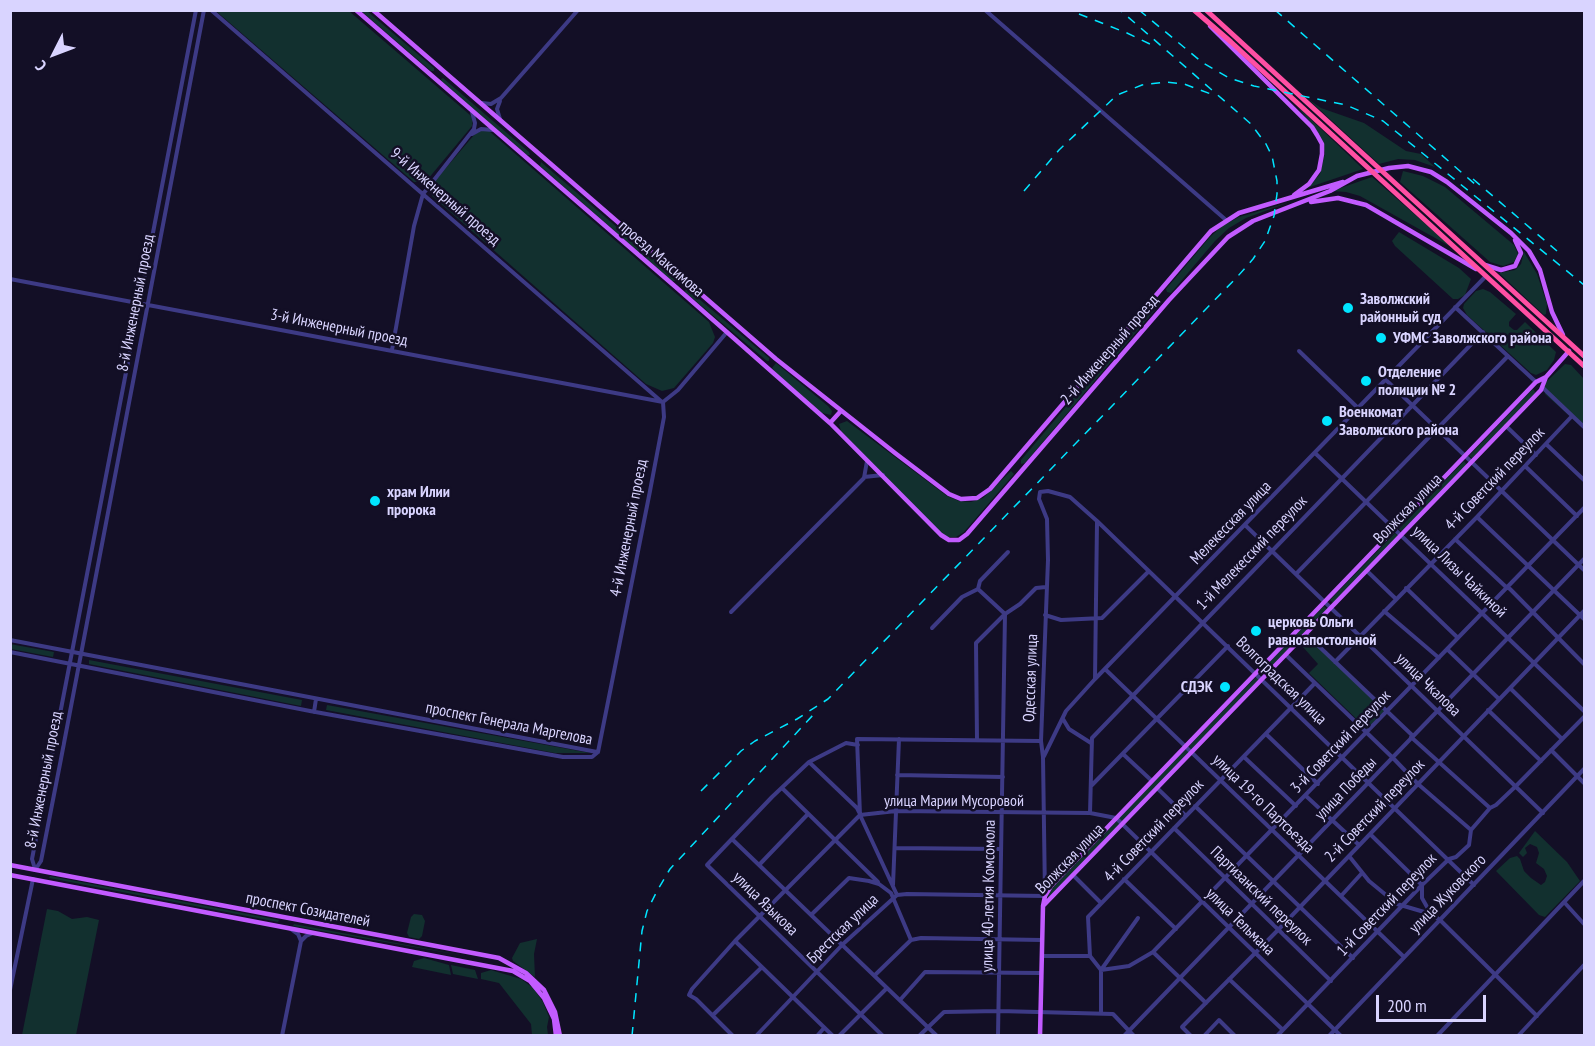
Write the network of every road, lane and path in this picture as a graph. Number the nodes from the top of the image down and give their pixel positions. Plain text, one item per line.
1 (196, 10) edge
2 (204, 10) edge
3 (211, 10) edge
4 (356, 10) edge
5 (373, 10) edge
6 (578, 10) edge
7 (985, 10) edge
8 (1206, 10) edge
9 (1196, 12) edge
10 (1212, 16) junction
11 (1208, 22) junction
12 (1225, 27) junction
13 (1220, 33) junction
14 (441, 69) junction
15 (433, 78) junction
16 (501, 98) junction
17 (480, 103) junction
18 (471, 110) junction
19 (500, 120) junction
20 (493, 129) junction
21 (469, 136) junction
22 (540, 154) junction
23 (532, 164) junction
24 (1354, 178) junction
25 (423, 194) junction
26 (1288, 199) junction
27 (1300, 203) junction
28 (1226, 220) junction
29 (1511, 233) junction
30 (1480, 263) junction
31 (1486, 273) junction
32 (10, 279) edge
33 (685, 281) junction
34 (678, 289) junction
35 (1160, 292) junction
36 (1169, 300) junction
37 (140, 303) junction
38 (148, 305) junction
39 (1455, 307) junction
40 (727, 332) junction
41 (1483, 332) junction
42 (1564, 338) junction
43 (1572, 349) junction
44 (392, 350) junction
45 (1299, 351) dead end
46 (1508, 356) junction
47 (1584, 356) edge
48 (776, 358) junction
49 (1584, 366) edge
50 (128, 367) junction
51 (136, 368) junction
52 (767, 368) junction
53 (1546, 377) junction
54 (1386, 381) junction
55 (1536, 382) junction
56 (1542, 387) junction
57 (663, 402) junction
58 (1412, 405) junction
59 (1359, 409) junction
60 (840, 412) junction
61 (1572, 416) junction
62 (830, 423) junction
63 (1506, 426) junction
64 (1584, 427) edge
65 (1436, 429) junction
66 (1546, 444) junction
67 (1315, 453) junction
68 (1536, 455) junction
69 (1466, 456) junction
70 (866, 459) junction
71 (1472, 462) junction
72 (1014, 463) junction
73 (1525, 466) junction
74 (1022, 470) junction
75 (883, 475) junction
76 (1342, 477) junction
77 (864, 478) junction
78 (1584, 480) edge
79 (990, 489) joint
80 (1501, 490) junction
81 (1070, 497) joint
82 (1367, 501) junction
83 (1584, 508) edge
84 (1577, 516) junction
85 (1478, 517) junction
86 (1097, 521) junction
87 (1245, 525) junction
88 (1395, 527) junction
89 (1402, 534) junction
90 (941, 535) joint
91 (1455, 539) junction
92 (1554, 540) junction
93 (1272, 550) junction
94 (1008, 552) dead end
95 (1584, 559) edge
96 (1431, 562) junction
97 (1528, 565) junction
98 (1579, 565) junction
99 (1584, 570) edge
100 (1149, 571) junction
101 (1367, 571) junction
102 (1296, 574) junction
103 (1046, 587) junction
104 (1406, 588) junction
105 (1507, 588) junction
106 (978, 589) junction
107 (1554, 590) junction
108 (1176, 597) junction
109 (1396, 599) junction
110 (1324, 601) junction
111 (1331, 608) junction
112 (1384, 611) junction
113 (1584, 611) edge
114 (731, 612) dead end
115 (1483, 612) junction
116 (1533, 612) junction
117 (1005, 614) junction
118 (1045, 615) junction
119 (1580, 615) junction
120 (1096, 620) junction
121 (1584, 620) edge
122 (1203, 622) junction
123 (932, 628) dead end
124 (1306, 634) junction
125 (1360, 636) junction
126 (1509, 637) junction
127 (1559, 637) junction
128 (1458, 638) junction
129 (10, 640) edge
130 (1228, 646) junction
131 (1447, 649) junction
132 (10, 652) edge
133 (73, 652) junction
134 (81, 654) junction
135 (1286, 655) junction
136 (1439, 658) junction
137 (1335, 662) junction
138 (1535, 662) junction
139 (70, 664) junction
140 (1584, 664) edge
141 (78, 665) junction
142 (1105, 669) junction
143 (1256, 673) junction
144 (1473, 674) junction
145 (1095, 680) junction
146 (1262, 680) junction
147 (1314, 683) junction
148 (1412, 686) junction
149 (1510, 688) junction
150 (65, 692) junction
151 (73, 693) junction
152 (1133, 695) junction
153 (316, 699) junction
154 (1499, 699) junction
155 (1291, 707) junction
156 (1488, 710) junction
157 (1387, 711) junction
158 (1437, 711) junction
159 (1584, 711) edge
160 (314, 712) junction
161 (1584, 717) edge
162 (1063, 719) junction
163 (1157, 719) junction
164 (1366, 732) junction
165 (1266, 734) junction
166 (1464, 736) junction
167 (1412, 737) junction
168 (899, 739) junction
169 (1562, 739) junction
170 (977, 741) junction
171 (1003, 741) junction
172 (1041, 741) junction
173 (1092, 744) junction
174 (858, 745) junction
175 (1186, 746) junction
176 (1551, 750) junction
177 (598, 752) junction
178 (1192, 752) junction
179 (1123, 754) junction
180 (1043, 757) junction
181 (1244, 757) junction
182 (1342, 757) junction
183 (1393, 758) junction
184 (1541, 761) junction
185 (809, 762) junction
186 (1438, 762) junction
187 (1584, 769) edge
188 (897, 775) junction
189 (1578, 776) junction
190 (1003, 777) junction
191 (1221, 780) junction
192 (1152, 781) junction
193 (1369, 782) junction
194 (1584, 783) edge
195 (1318, 784) junction
196 (1418, 784) junction
197 (1091, 786) junction
198 (1516, 786) junction
199 (782, 788) junction
200 (1157, 788) junction
201 (1306, 796) junction
202 (1195, 806) junction
203 (1296, 806) junction
204 (1395, 808) junction
205 (1490, 808) junction
206 (896, 811) junction
207 (1002, 813) junction
208 (1090, 813) junction
209 (1543, 813) junction
210 (1044, 814) junction
211 (807, 815) junction
212 (860, 815) junction
213 (1186, 816) junction
214 (1116, 819) junction
215 (1332, 820) junction
216 (1122, 825) junction
217 (1174, 828) junction
218 (1272, 830) junction
219 (1471, 830) junction
220 (1370, 834) junction
221 (733, 840) junction
222 (835, 840) junction
223 (1359, 845) junction
224 (895, 848) junction
225 (1001, 849) junction
226 (1150, 852) junction
227 (1298, 855) junction
228 (1349, 856) junction
229 (1248, 857) junction
230 (1449, 859) junction
231 (10, 865) edge
232 (759, 865) junction
233 (35, 870) junction
234 (1362, 873) junction
235 (10, 875) edge
236 (1073, 875) junction
237 (33, 879) junction
238 (1124, 879) junction
239 (1226, 879) junction
240 (1274, 880) junction
241 (1324, 881) junction
242 (1584, 881) edge
243 (879, 884) junction
244 (1422, 885) junction
245 (1474, 885) junction
246 (892, 886) junction
247 (784, 890) junction
248 (1000, 895) junction
249 (895, 896) junction
250 (1045, 896) junction
251 (1341, 896) junction
252 (1202, 902) junction
253 (1101, 903) junction
254 (1252, 903) junction
255 (1564, 903) junction
256 (1043, 906) junction
257 (1401, 906) junction
258 (1300, 907) junction
259 (1431, 914) junction
260 (759, 915) junction
261 (811, 915) junction
262 (1138, 918) dead end
263 (1440, 921) junction
264 (1584, 924) edge
265 (1228, 927) junction
266 (291, 928) junction
267 (1176, 929) junction
268 (1278, 930) junction
269 (1378, 932) junction
270 (315, 933) junction
271 (999, 939) junction
272 (911, 940) junction
273 (1042, 940) junction
274 (301, 941) junction
275 (735, 941) junction
276 (843, 944) junction
277 (1153, 952) junction
278 (471, 953) junction
279 (1255, 953) junction
280 (1042, 956) junction
281 (1090, 956) junction
282 (1404, 957) junction
283 (1353, 958) junction
284 (470, 962) junction
285 (1584, 965) edge
286 (762, 967) junction
287 (817, 970) junction
288 (1101, 970) junction
289 (999, 972) junction
290 (1041, 973) junction
291 (875, 975) junction
292 (1494, 976) junction
293 (1180, 978) junction
294 (1229, 978) junction
295 (1331, 981) junction
296 (887, 988) junction
297 (10, 990) edge
298 (792, 995) junction
299 (900, 1000) junction
300 (1206, 1003) junction
301 (1307, 1004) junction
302 (999, 1011) junction
303 (1041, 1012) junction
304 (1101, 1013) junction
305 (862, 1014) junction
306 (713, 1015) junction
307 (1537, 1016) junction
308 (824, 1028) junction
309 (929, 1028) junction
310 (1129, 1030) junction
311 (1283, 1030) junction
312 (1335, 1030) junction
313 (282, 1035) edge
314 (558, 1035) edge
315 (733, 1035) edge
316 (756, 1035) edge
317 (817, 1035) edge
318 (833, 1035) edge
319 (839, 1035) edge
320 (884, 1035) edge
321 (919, 1035) edge
322 (937, 1035) edge
323 (998, 1035) edge
324 (1040, 1035) edge
325 (1124, 1035) edge
326 (1134, 1035) edge
327 (1191, 1035) edge
328 (1204, 1035) edge
329 (1235, 1035) edge
330 (1277, 1035) edge
331 (1329, 1035) edge
332 (1341, 1035) edge
333 (1437, 1035) edge
334 (1518, 1035) edge

1 - 37 street, 8-й Инженерный проезд
2 - 38 street, 8-й Инженерный проезд
3 - 25 street, 9-й Инженерный проезд
4 - 15 main road, проезд Максимова
5 - 14 main road, проезд Максимова
6 - 16 street
7 - 28 street
8 - 10 highway
9 - 11 highway
9 - 26 main road
10 - 11 highway
10 - 12 highway
11 - 13 highway
12 - 13 highway
12 - 30 highway
13 - 31 highway
14 - 15 main road
14 - 17 main road, проезд Максимова
15 - 18 main road, проезд Максимова
16 - 17 street
16 - 19 street
17 - 19 main road, проезд Максимова
18 - 20 main road, проезд Максимова
18 - 21 street
19 - 22 main road, проезд Максимова
20 - 21 street
20 - 23 main road, проезд Максимова
21 - 25 street
22 - 23 main road
22 - 33 main road, проезд Максимова
23 - 34 main road, проезд Максимова
24 - 26 main road, 2-й Инженерный проезд
24 - 27 main road
24 - 29 main road
25 - 44 street
25 - 57 street, 9-й Инженерный проезд
26 - 28 main road, 2-й Инженерный проезд
27 - 31 main road
27 - 36 main road, 2-й Инженерный проезд
28 - 35 main road, 2-й Инженерный проезд
29 - 30 main road
29 - 42 main road
30 - 31 highway
31 - 39 street, Мелекесская улица
31 - 42 highway
31 - 43 highway
32 - 37 street, 3-й Инженерный проезд
33 - 34 main road
33 - 48 main road, проезд Максимова
34 - 40 main road, проезд Максимова
35 - 36 main road
35 - 72 main road, 2-й Инженерный проезд
36 - 74 main road, 2-й Инженерный проезд
37 - 38 street, 3-й Инженерный проезд
37 - 50 street, 8-й Инженерный проезд
38 - 44 street, 3-й Инженерный проезд
38 - 51 street, 8-й Инженерный проезд
39 - 41 street
39 - 54 street, Мелекесская улица
40 - 52 main road, проезд Максимова
40 - 57 street
41 - 46 street
41 - 58 street, 1-й Мелекесский переулок
42 - 43 highway
43 - 47 highway
43 - 49 highway
43 - 53 main road, Волжская улица
44 - 57 street, 3-й Инженерный проезд
45 - 59 street
46 - 55 street
46 - 65 street
48 - 52 main road
48 - 60 main road, проезд Максимова
50 - 51 street
50 - 133 street, 8-й Инженерный проезд
51 - 134 street, 8-й Инженерный проезд
52 - 62 main road, проезд Максимова
53 - 55 main road, Волжская улица
53 - 56 main road, Волжская улица
54 - 58 street
54 - 59 street, Мелекесская улица
55 - 69 main road, Волжская улица
56 - 61 street
56 - 63 main road, Волжская улица
57 - 177 street, 4-й Инженерный проезд
58 - 65 street
58 - 76 street, 1-й Мелекесский переулок
59 - 67 street, Мелекесская улица
60 - 62 main road
60 - 79 main road, проезд Максимова
61 - 64 street
61 - 66 street, 4-й Советский переулок
62 - 70 main road, проезд Максимова
63 - 68 street
63 - 71 main road, Волжская улица
65 - 69 street
65 - 82 street
66 - 68 street, 4-й Советский переулок
66 - 78 street
67 - 76 street, улица Лизы Чайкиной
67 - 87 street, Мелекесская улица
68 - 73 street, 4-й Советский переулок
69 - 71 street
69 - 88 main road, Волжская улица
70 - 75 main road, проезд Максимова
70 - 77 street
71 - 80 street
71 - 89 main road, Волжская улица
72 - 74 main road
72 - 79 main road, 2-й Инженерный проезд
73 - 80 street, 4-й Советский переулок
73 - 84 street
74 - 90 main road, 2-й Инженерный проезд
75 - 77 street
75 - 90 main road, проезд Максимова
76 - 82 street, улица Лизы Чайкиной
76 - 93 street, 1-й Мелекесский переулок
77 - 114 street
80 - 85 street, 4-й Советский переулок
80 - 92 street
81 - 86 street, Волгоградская улица
81 - 103 street, Одесская улица
82 - 88 street, улица Лизы Чайкиной
82 - 102 street
83 - 84 street, 3-й Советский переулок
84 - 92 street, 3-й Советский переулок
85 - 91 street, 4-й Советский переулок
85 - 97 street
86 - 100 street, Волгоградская улица
86 - 120 street
87 - 93 street, улица Чкалова
87 - 108 street, Мелекесская улица
88 - 89 street, улица Лизы Чайкиной
88 - 110 main road, Волжская улица
89 - 96 street, улица Лизы Чайкиной
89 - 101 main road, Волжская улица
91 - 96 street, 4-й Советский переулок
91 - 105 street
92 - 97 street, 3-й Советский переулок
92 - 98 street
93 - 102 street, улица Чкалова
93 - 122 street, 1-й Мелекесский переулок
94 - 106 street
95 - 98 street, улица Победы
96 - 104 street, 4-й Советский переулок
96 - 115 street, улица Лизы Чайкиной
97 - 105 street, 3-й Советский переулок
97 - 107 street
98 - 99 street
98 - 107 street, улица Победы
100 - 108 street, Волгоградская улица
100 - 120 street
101 - 109 street
101 - 111 main road, Волжская улица
102 - 110 street, улица Чкалова
103 - 117 street
103 - 118 street, Одесская улица
104 - 109 street, 4-й Советский переулок
104 - 128 street
105 - 115 street, 3-й Советский переулок
105 - 116 street
106 - 117 street
106 - 123 street
107 - 116 street, улица Победы
107 - 119 street
108 - 122 street, Волгоградская улица
108 - 142 street, Мелекесская улица
109 - 112 street, 4-й Советский переулок
110 - 111 street, улица Чкалова
110 - 143 main road, Волжская улица
111 - 124 main road, Волжская улица
111 - 125 street, улица Чкалова
112 - 125 street, 4-й Советский переулок
112 - 136 street
113 - 119 street, 2-й Советский переулок
115 - 126 street, улица Лизы Чайкиной
115 - 128 street, 3-й Советский переулок
116 - 126 street, улица Победы
116 - 127 street
117 - 170 street
117 - 171 street, улица 40-летия Комсомола
118 - 120 street
118 - 172 street, Одесская улица
119 - 121 street
119 - 127 street, 2-й Советский переулок
120 - 145 street
122 - 130 street, Волгоградская улица
122 - 152 street, 1-й Мелекесский переулок
124 - 135 main road, Волжская улица
124 - 137 street
125 - 137 street, 4-й Советский переулок
125 - 148 street, улица Чкалова
126 - 138 street, улица Лизы Чайкиной
126 - 144 street, улица Победы
127 - 138 street, 2-й Советский переулок
127 - 140 street
128 - 131 street, 3-й Советский переулок
129 - 133 street, проспект Генерала Маргелова
130 - 143 street, Волгоградская улица
130 - 163 street
131 - 136 street, 3-й Советский переулок
131 - 144 street
132 - 139 street, проспект Генерала Маргелова
133 - 134 street, проспект Генерала Маргелова
133 - 139 street, 8-й Инженерный проезд
134 - 141 street, 8-й Инженерный проезд
134 - 153 street, проспект Генерала Маргелова
135 - 146 main road, Волжская улица
135 - 147 street
136 - 148 street, 3-й Советский переулок
137 - 157 street
138 - 149 street, 2-й Советский переулок
138 - 159 street, улица Лизы Чайкиной
139 - 141 street, проспект Генерала Маргелова
139 - 150 street, 8-й Инженерный проезд
141 - 151 street, 8-й Инженерный проезд
141 - 160 street, проспект Генерала Маргелова
142 - 145 street, Мелекесская улица
142 - 152 street, улица 19-го Партсъезда
143 - 146 street, Волгоградская улица
143 - 175 main road, Волжская улица
144 - 154 street
144 - 158 street, улица Победы
145 - 162 street, Мелекесская улица
146 - 155 street, Волгоградская улица
146 - 178 main road, Волжская улица
147 - 155 street, 4-й Советский переулок
147 - 164 street
148 - 157 street, 3-й Советский переулок
148 - 158 street, улица Чкалова
149 - 154 street, 2-й Советский переулок
149 - 169 street
150 - 151 street
150 - 233 street, 8-й Инженерный проезд
151 - 233 street, 8-й Инженерный проезд
152 - 163 street, улица 19-го Партсъезда
152 - 173 street, 1-й Мелекесский переулок
153 - 160 street
153 - 177 street, проспект Генерала Маргелова
154 - 156 street, 2-й Советский переулок
155 - 165 street, 4-й Советский переулок
155 - 182 street, Волгоградская улица
156 - 166 street, 2-й Советский переулок
156 - 184 street
157 - 164 street, 3-й Советский переулок
157 - 167 street
158 - 166 street, улица Чкалова
158 - 167 street, улица Победы
160 - 177 street, проспект Генерала Маргелова
161 - 169 street, 1-й Советский переулок
162 - 173 street
162 - 180 street, Мелекесская улица
163 - 175 street, улица 19-го Партсъезда
163 - 179 street
164 - 182 street, 3-й Советский переулок
164 - 183 street
165 - 181 street, 4-й Советский переулок
165 - 195 street
166 - 186 street, 2-й Советский переулок
166 - 198 street, улица Чкалова
167 - 183 street, улица Победы
167 - 186 street
168 - 170 street
168 - 174 street
168 - 188 street
169 - 176 street, 1-й Советский переулок
170 - 171 street
171 - 172 street
171 - 190 street, улица 40-летия Комсомола
172 - 180 street, Одесская улица
173 - 197 street
174 - 185 street
174 - 212 street
175 - 178 street, улица 19-го Партсъезда
175 - 192 main road, Волжская улица
176 - 184 street, 1-й Советский переулок
176 - 189 street
178 - 191 street, улица 19-го Партсъезда
178 - 200 main road, Волжская улица
179 - 192 street
179 - 197 street
180 - 210 street, Одесская улица
181 - 191 street, 4-й Советский переулок
181 - 203 street
182 - 193 street, Волгоградская улица
182 - 195 street, 3-й Советский переулок
183 - 193 street, улица Победы
183 - 196 street
184 - 198 street, 1-й Советский переулок
185 - 199 street
185 - 212 street
186 - 196 street, 2-й Советский переулок
186 - 205 street
187 - 189 street, улица Жуковского
188 - 190 street
188 - 206 street
189 - 194 street
189 - 209 street, улица Жуковского
190 - 207 street, улица 40-летия Комсомола
191 - 202 street, 4-й Советский переулок
191 - 218 street, улица 19-го Партсъезда
192 - 214 main road, Волжская улица
193 - 204 street, Волгоградская улица
193 - 215 street, улица Победы
195 - 201 street, 3-й Советский переулок
196 - 204 street, 2-й Советский переулок
196 - 219 street
197 - 208 street
198 - 205 street, 1-й Советский переулок
198 - 209 street, улица Чкалова
199 - 211 street
199 - 221 street
200 - 213 street
200 - 216 main road, Волжская улица
201 - 203 street, 3-й Советский переулок
201 - 215 street
202 - 213 street, 4-й Советский переулок
202 - 229 street
203 - 218 street, 3-й Советский переулок
204 - 220 street, 2-й Советский переулок
204 - 230 street, Волгоградская улица
205 - 219 street, 1-й Советский переулок
206 - 207 street, улица Марии Мусоровой
206 - 212 street, улица Марии Мусоровой
206 - 224 street
207 - 210 street, улица Марии Мусоровой
207 - 225 street, улица 40-летия Комсомола
208 - 210 street, улица Марии Мусоровой
208 - 214 street, улица Марии Мусоровой
209 - 245 street, улица Жуковского
210 - 250 street, Одесская улица
211 - 222 street
211 - 232 street
212 - 222 street, улица Марии Мусоровой
212 - 246 street
213 - 217 street, 4-й Советский переулок
214 - 216 street, улица Тельмана
214 - 250 main road, Волжская улица
215 - 223 street
215 - 227 street, улица Победы
216 - 226 street, улица Тельмана
216 - 236 main road, Волжская улица
217 - 226 street, 4-й Советский переулок
217 - 239 street, Партизанский переулок
218 - 227 street, улица 19-го Партсъезда
218 - 229 street, 3-й Советский переулок
219 - 230 street, 1-й Советский переулок
220 - 223 street, 2-й Советский переулок
220 - 244 street
221 - 232 street
221 - 260 street, улица Языкова
222 - 243 street
222 - 247 street, улица Марии Мусоровой
223 - 228 street, 2-й Советский переулок
224 - 225 street
224 - 246 street
225 - 248 street, улица 40-летия Комсомола
226 - 238 street, 4-й Советский переулок
226 - 252 street, улица Тельмана
227 - 240 street, улица Победы
227 - 241 street, улица 19-го Партсъезда
228 - 234 street
228 - 241 street, 2-й Советский переулок
229 - 239 street, 3-й Советский переулок
229 - 240 street
230 - 244 street, 1-й Советский переулок
230 - 245 street, Волгоградская улица
231 - 233 main road, проспект Созидателей
232 - 247 street
233 - 237 main road
233 - 278 main road, проспект Созидателей
234 - 251 street
234 - 257 street
235 - 237 main road, проспект Созидателей
236 - 253 street
236 - 256 main road, Волжская улица
237 - 266 main road, проспект Созидателей
237 - 297 street
238 - 253 street, 4-й Советский переулок
238 - 267 street
239 - 252 street, 3-й Советский переулок
239 - 254 street, Партизанский переулок
240 - 254 street, улица Победы
240 - 258 street
241 - 251 street, улица 19-го Партсъезда
241 - 258 street, 2-й Советский переулок
242 - 255 street
243 - 249 street
243 - 261 street
244 - 257 street, 1-й Советский переулок
244 - 259 street
245 - 263 street, улица Жуковского
246 - 249 street
247 - 260 street, улица Марии Мусоровой
247 - 261 street
248 - 249 street, Брестская улица
248 - 250 street, Брестская улица
248 - 271 street, улица 40-летия Комсомола
249 - 272 street
249 - 276 street, Брестская улица
250 - 256 main road, Волжская улица
251 - 269 street, улица 19-го Партсъезда
252 - 265 street, улица Тельмана
252 - 267 street, 3-й Советский переулок
253 - 281 street, 4-й Советский переулок
254 - 265 street, улица Победы
254 - 268 street, Партизанский переулок
255 - 264 street
255 - 292 street
256 - 273 main road
257 - 259 street
257 - 269 street, 1-й Советский переулок
258 - 268 street, 2-й Советский переулок
258 - 283 street
259 - 263 street
260 - 275 street, улица Марии Мусоровой
260 - 287 street, улица Языкова
261 - 276 street
262 - 288 street
263 - 282 street, улица Жуковского
263 - 292 street
265 - 279 street, улица Тельмана
265 - 293 street, улица Победы
266 - 270 main road, проспект Созидателей
266 - 274 street
267 - 277 street, 3-й Советский переулок
268 - 279 street, 2-й Советский переулок
268 - 295 street, Партизанский переулок
269 - 282 street, улица 19-го Партсъезда
269 - 283 street, 1-й Советский переулок
270 - 274 street
270 - 284 main road, проспект Созидателей
271 - 272 street
271 - 273 street
271 - 289 street, улица 40-летия Комсомола
272 - 291 street
273 - 280 main road
274 - 313 street
275 - 286 street
275 - 306 street, улица Марии Мусоровой
276 - 287 street, Брестская улица
276 - 291 street
277 - 288 street, 3-й Советский переулок
277 - 293 street
278 - 284 main road
278 - 314 main road, проспект Созидателей
279 - 294 street, 2-й Советский переулок
279 - 301 street, улица Тельмана
280 - 281 street
280 - 290 main road
281 - 288 street
282 - 312 street, улица Жуковского
283 - 295 street, 1-й Советский переулок
284 - 314 main road, проспект Созидателей
285 - 307 street
286 - 298 street
286 - 306 street
287 - 298 street, Брестская улица
287 - 305 street, улица Языкова
288 - 304 street
289 - 290 street
289 - 299 street
289 - 302 street, улица 40-летия Комсомола
290 - 303 main road
291 - 296 street
292 - 307 street
292 - 333 street
293 - 300 street
293 - 310 street, улица Победы
294 - 300 street, 2-й Советский переулок
294 - 311 street
295 - 301 street, 1-й Советский переулок
296 - 299 street
296 - 305 street
298 - 308 street
298 - 316 street, Брестская улица
299 - 309 street
300 - 327 street, 2-й Советский переулок
301 - 311 street, 1-й Советский переулок
301 - 312 street, улица Тельмана
302 - 303 street
302 - 309 street
302 - 323 street, улица 40-летия Комсомола
303 - 304 street
303 - 324 main road
304 - 310 street
305 - 319 street
305 - 320 street, улица Языкова
306 - 315 street
307 - 334 street
308 - 317 street
308 - 318 street
309 - 321 street
309 - 322 street
310 - 325 street, улица Победы
310 - 326 street
311 - 330 street, 1-й Советский переулок
312 - 331 street, улица Жуковского
312 - 332 street, улица Тельмана
328 - 329 street

